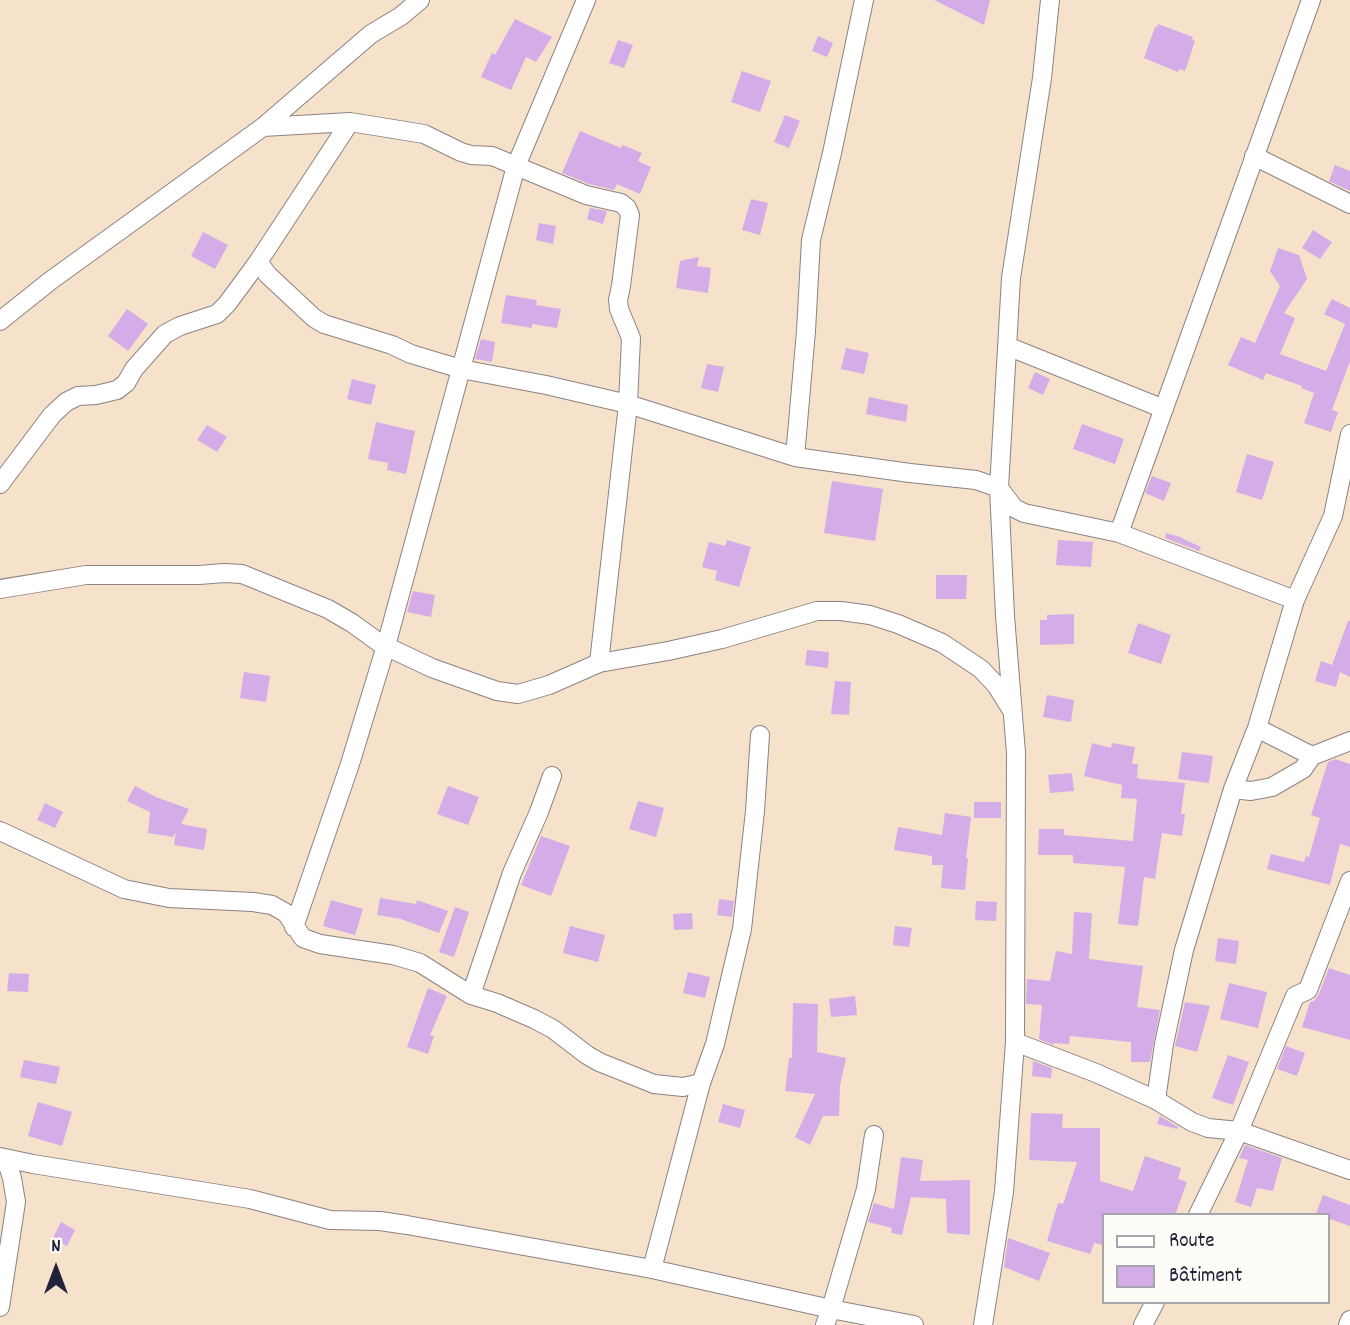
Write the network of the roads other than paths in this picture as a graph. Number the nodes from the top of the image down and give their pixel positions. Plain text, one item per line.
1 (420, 0) edge
2 (586, 0) edge
3 (864, 0) edge
4 (1050, 0) edge
5 (1311, 0) edge
6 (350, 122) junction
7 (263, 127) junction
8 (1254, 156) junction
9 (516, 166) junction
10 (1350, 204) edge
11 (258, 262) junction
12 (0, 321) edge
13 (1007, 346) junction
14 (461, 369) junction
15 (628, 404) junction
16 (1164, 409) junction
17 (1350, 434) edge
18 (795, 457) junction
19 (0, 484) edge
20 (999, 488) junction
21 (1341, 519) edge
22 (1118, 533) junction
23 (0, 589) edge
24 (1296, 600) junction
25 (386, 646) junction
26 (599, 663) junction
27 (1013, 712) junction
28 (1257, 728) junction
29 (760, 735) dead end
30 (1350, 741) edge
31 (1312, 756) junction
32 (552, 776) dead end
33 (1233, 789) junction
34 (0, 831) edge
35 (1350, 881) edge
36 (294, 927) junction
37 (471, 995) junction
38 (1015, 1042) junction
39 (701, 1083) junction
40 (1156, 1100) junction
41 (1239, 1131) junction
42 (874, 1135) dead end
43 (3, 1158) edge
44 (1350, 1170) edge
45 (1199, 1213) edge
46 (652, 1269) junction
47 (1154, 1304) edge
48 (0, 1307) edge
49 (828, 1317) edge
50 (1350, 1320) edge
51 (914, 1325) edge
52 (983, 1325) edge
53 (1143, 1325) edge
54 (1348, 1325) edge

1 - 7 street
2 - 9 street
3 - 18 street
4 - 13 street
5 - 8 street
6 - 7 street
6 - 9 street
6 - 11 street
7 - 12 street
8 - 10 street
8 - 16 street
9 - 14 street
9 - 15 street
11 - 14 street
11 - 19 street
13 - 16 street
13 - 20 street
14 - 15 street
14 - 25 street
15 - 18 street
15 - 26 street
16 - 22 street
17 - 21 street
18 - 20 street
20 - 22 street
20 - 27 street
21 - 24 street
22 - 24 street
23 - 25 street
24 - 28 street
25 - 26 street
25 - 36 street
26 - 27 street
27 - 38 street
28 - 31 street
28 - 33 street
29 - 39 street
30 - 31 street
31 - 33 street
32 - 37 street
33 - 40 street
34 - 36 street
35 - 41 street
36 - 37 street
37 - 39 street
38 - 40 street
38 - 52 street
39 - 46 street
40 - 41 street
41 - 44 street
41 - 45 street
42 - 49 street
43 - 46 street
43 - 48 street
46 - 49 street
47 - 53 street
49 - 51 street
50 - 54 street

